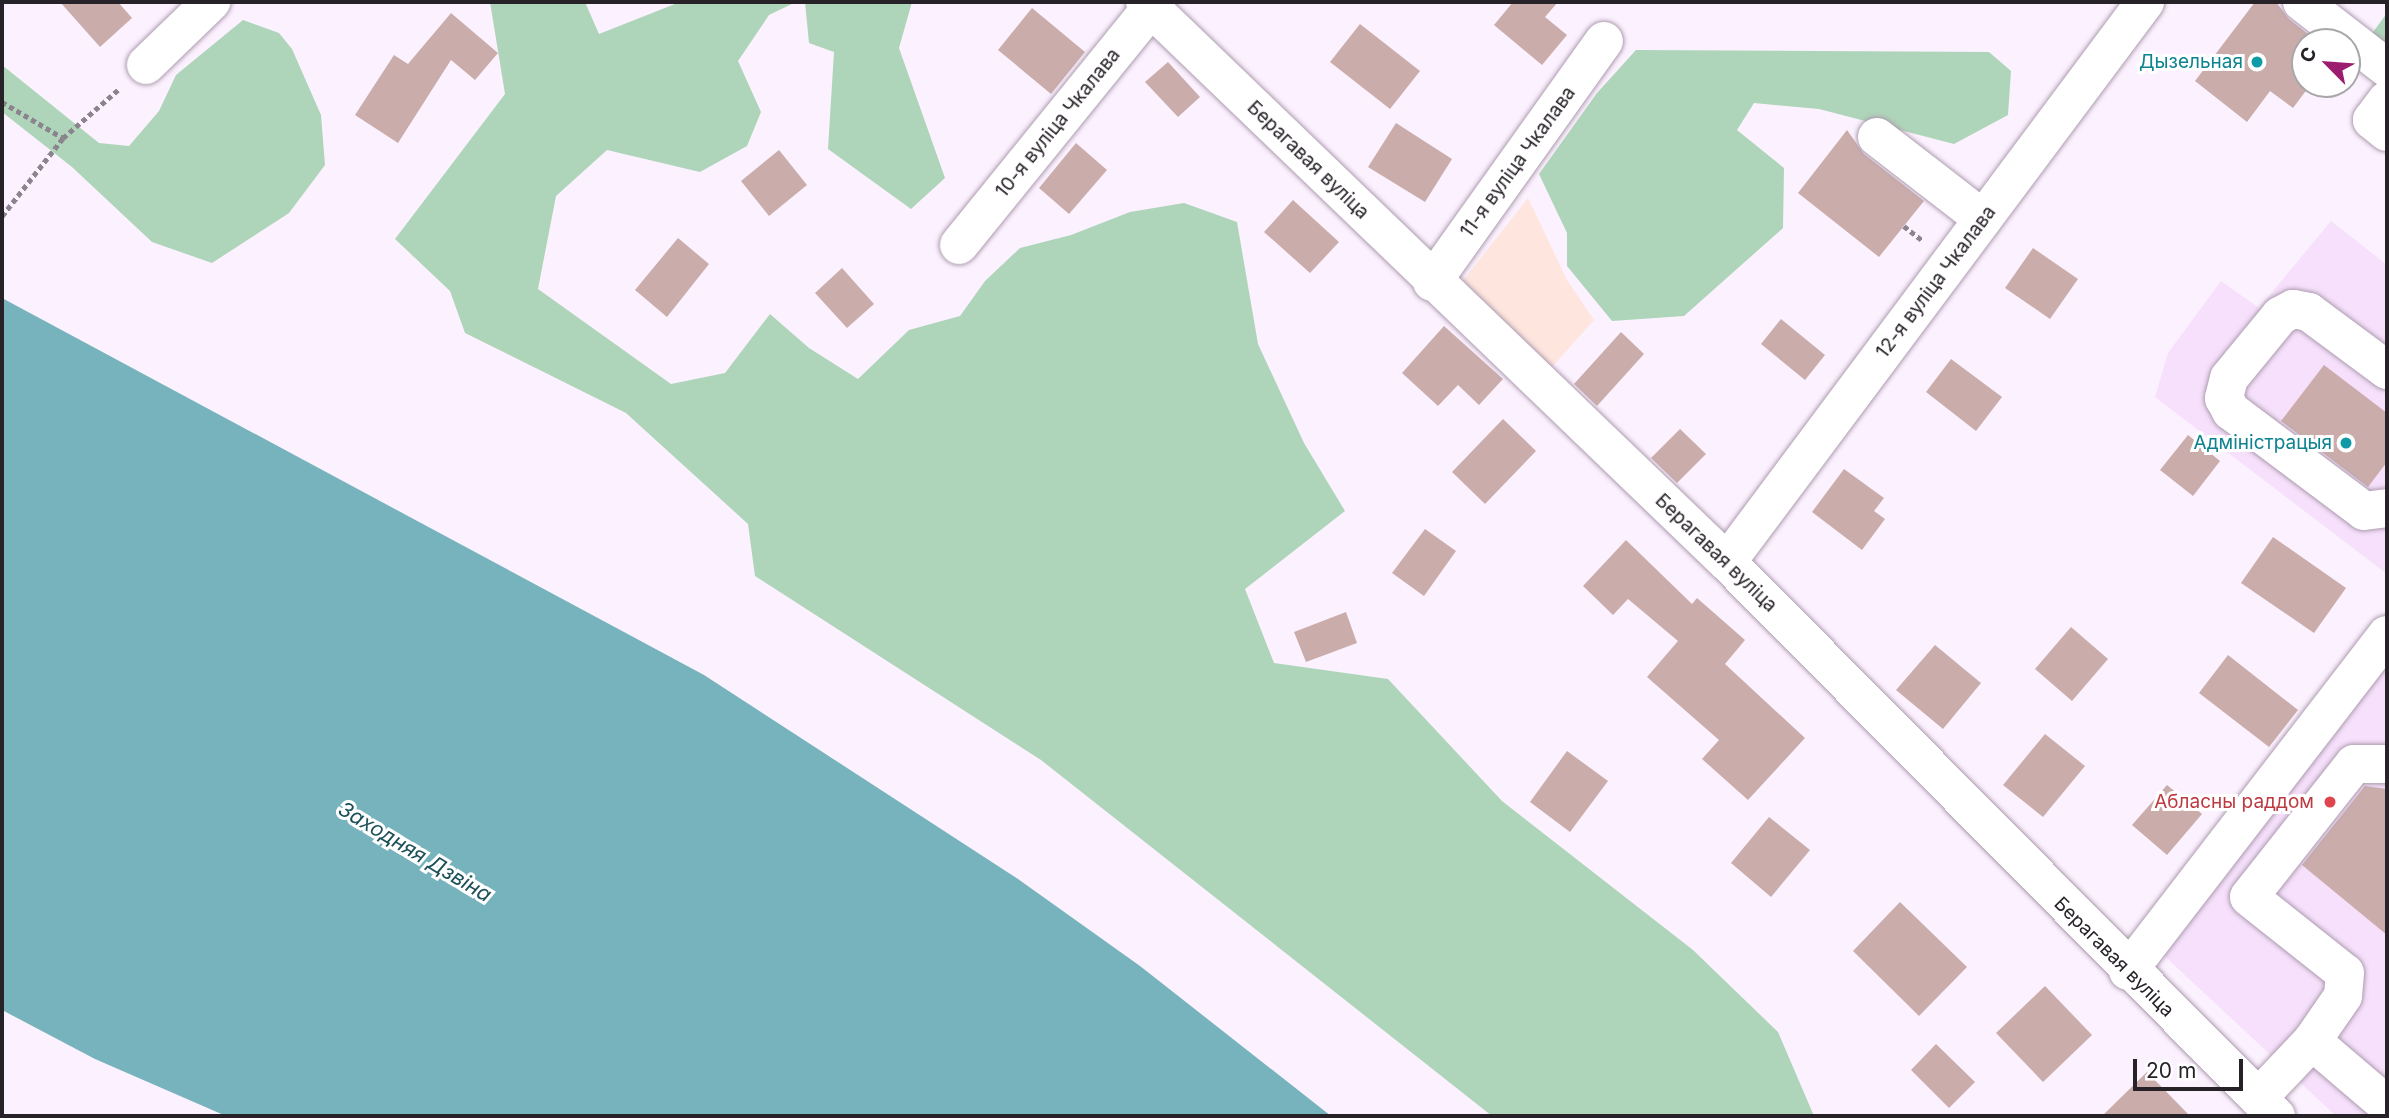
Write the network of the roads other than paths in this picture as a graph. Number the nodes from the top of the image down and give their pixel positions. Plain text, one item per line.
1 (211, 2) edge
2 (2145, 2) edge
3 (1151, 4) edge
4 (2324, 9) edge
5 (1604, 41) dead end
6 (146, 65) road end
7 (2387, 68) edge
8 (2387, 100) edge
9 (2387, 132) edge
10 (1877, 137) dead end
11 (1983, 219) junction
12 (959, 245) dead end
13 (1432, 282) junction
14 (2387, 370) edge
15 (2387, 508) edge
16 (1727, 562) junction
17 (2387, 635) edge
18 (2387, 764) edge
19 (2128, 971) junction
20 (2312, 1041) junction
21 (2387, 1105) edge
22 (2267, 1107) edge

1 - 6 street
2 - 11 street, 12-я вуліца Чкалава
3 - 12 street, 10-я вуліца Чкалава
3 - 13 street, Берагавая вуліца
4 - 7 street
5 - 13 street, 11-я вуліца Чкалава
8 - 9 street
10 - 11 street
11 - 16 street, 12-я вуліца Чкалава
13 - 16 street, Берагавая вуліца
14 - 15 street
16 - 19 street, Берагавая вуліца
17 - 19 street
18 - 20 street
19 - 22 street, Берагавая вуліца
20 - 21 street
20 - 22 street

